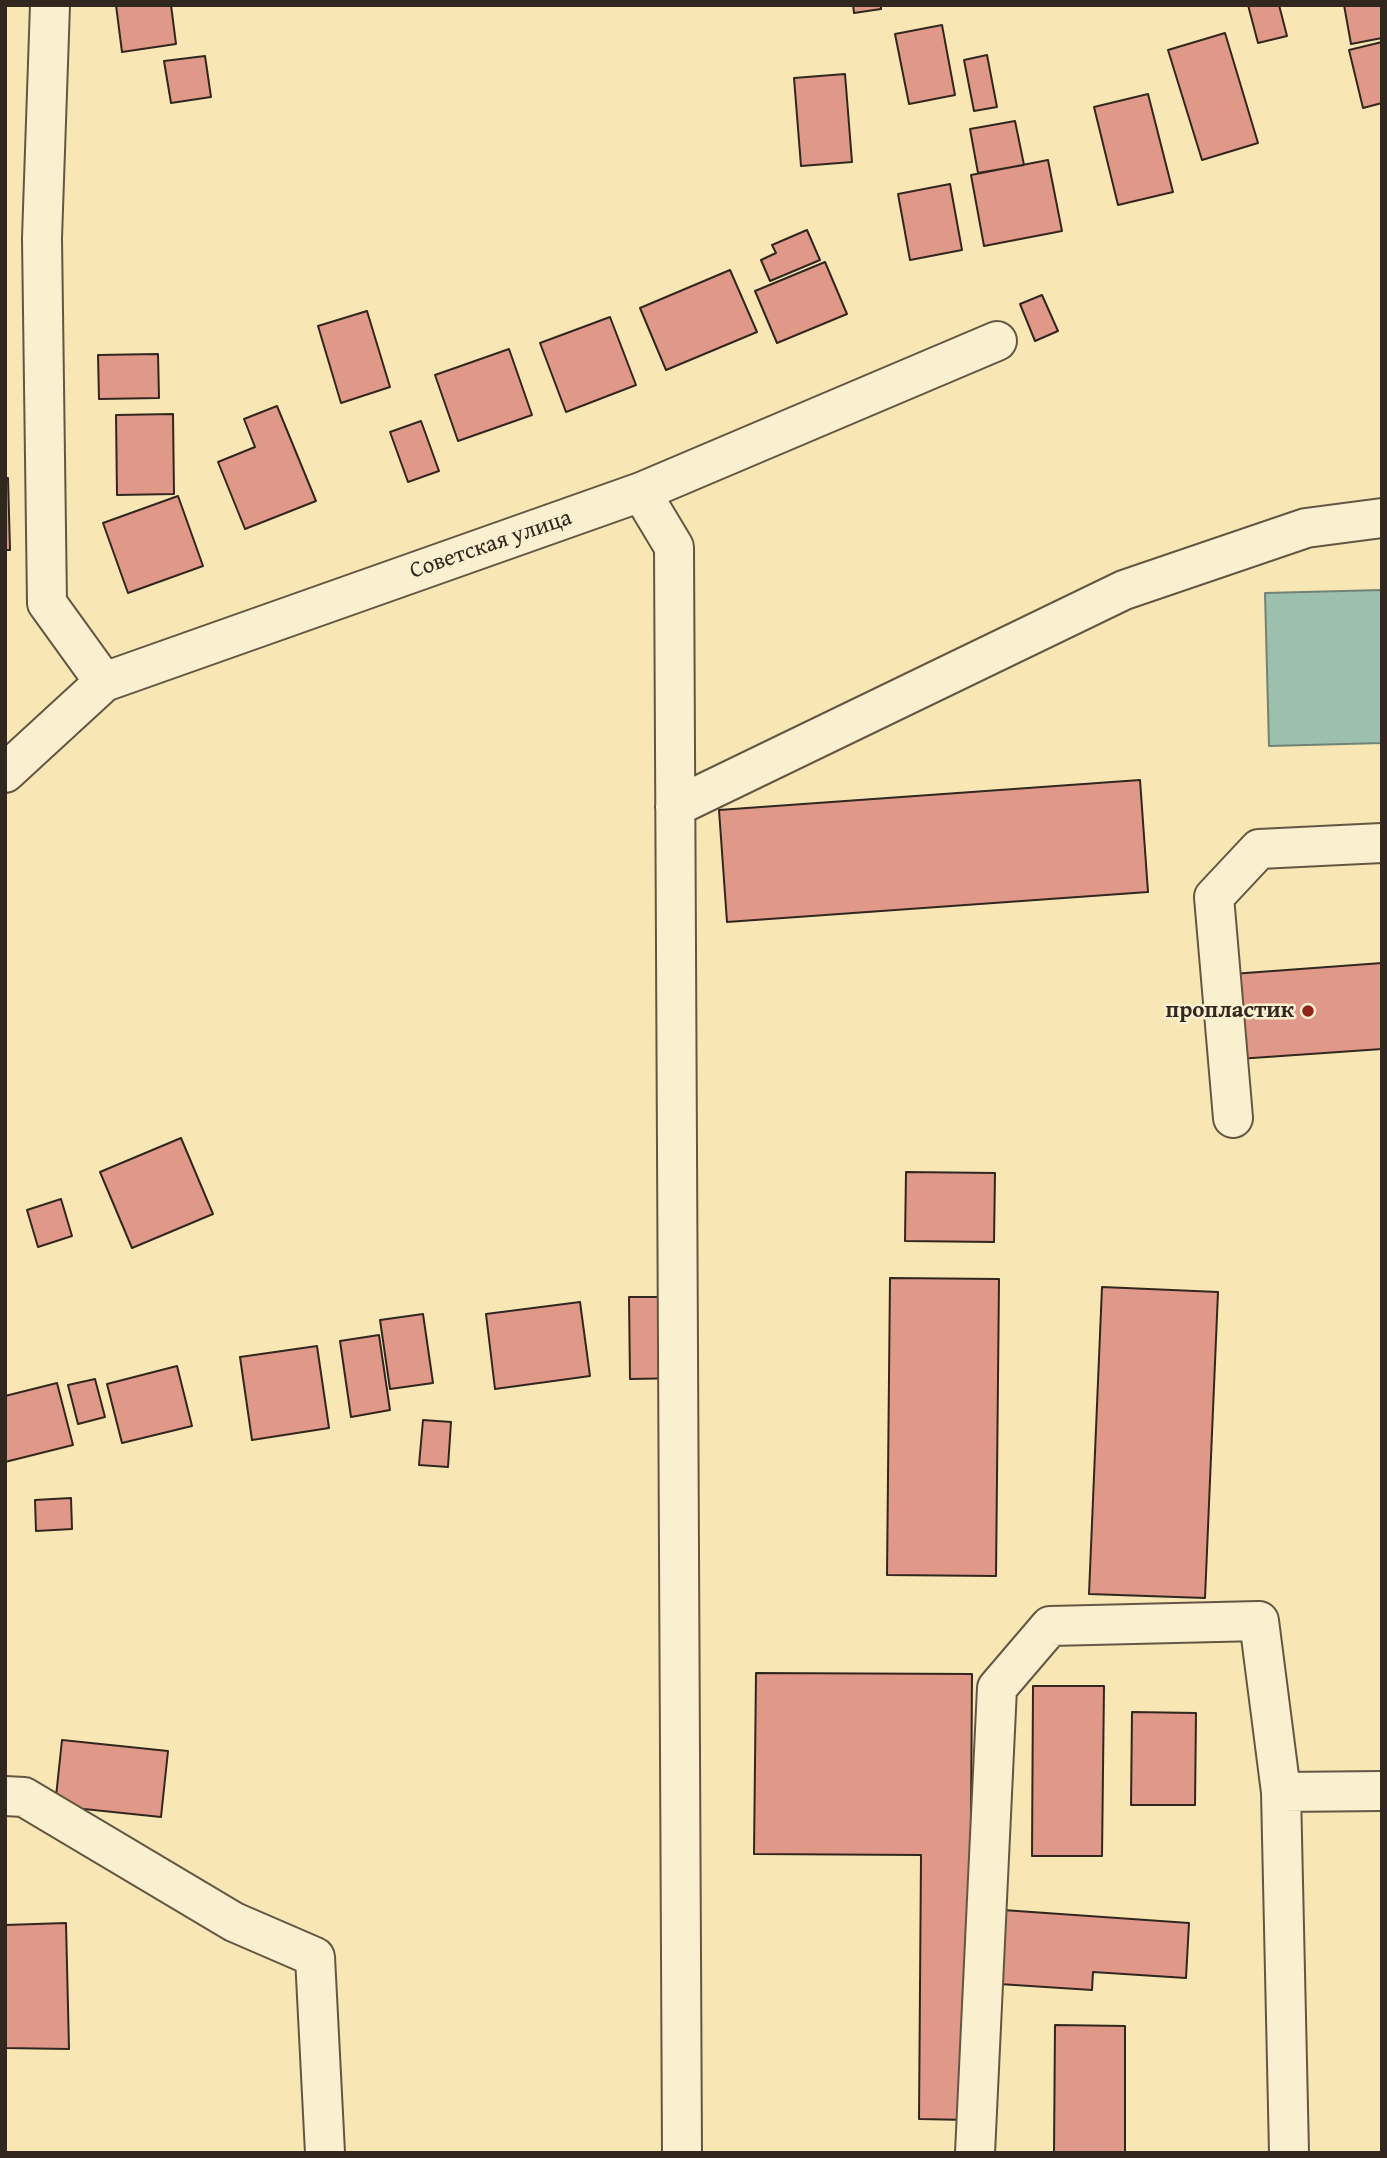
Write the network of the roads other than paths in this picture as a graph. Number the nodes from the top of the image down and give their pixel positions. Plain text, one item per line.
1 (50, 5) edge
2 (997, 341) dead end
3 (641, 492) junction
4 (1382, 518) edge
5 (104, 682) junction
6 (5, 773) edge
7 (675, 807) junction
8 (1382, 843) edge
9 (1233, 1118) dead end
10 (1382, 1791) edge
11 (1282, 1792) junction
12 (5, 1796) edge
13 (324, 2153) edge
14 (682, 2153) edge
15 (975, 2153) edge
16 (1289, 2153) edge

1 - 5 street
2 - 3 street, Советская улица
3 - 5 street, Советская улица
3 - 7 street
4 - 7 street
5 - 6 street, Советская улица
7 - 14 street
8 - 9 street
10 - 11 street
11 - 15 street
11 - 16 street
12 - 13 street

